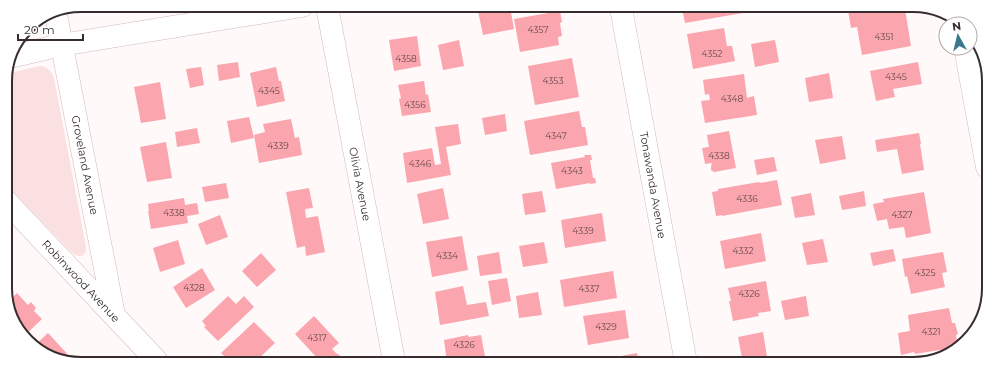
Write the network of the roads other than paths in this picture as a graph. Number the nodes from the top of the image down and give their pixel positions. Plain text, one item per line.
1 (265, 12) edge
2 (328, 12) edge
3 (622, 12) edge
4 (56, 17) edge
5 (61, 45) junction
6 (17, 55) edge
7 (966, 56) edge
8 (982, 140) edge
9 (12, 207) edge
10 (114, 315) junction
11 (153, 357) edge
12 (393, 357) edge
13 (685, 357) edge

1 - 5 street
2 - 12 street, Olivia Avenue
3 - 13 street, Tonawanda Avenue
4 - 5 street, Groveland Avenue
5 - 6 street
5 - 10 street, Groveland Avenue
7 - 8 street
9 - 10 street, Robinwood Avenue
10 - 11 street, Robinwood Avenue

